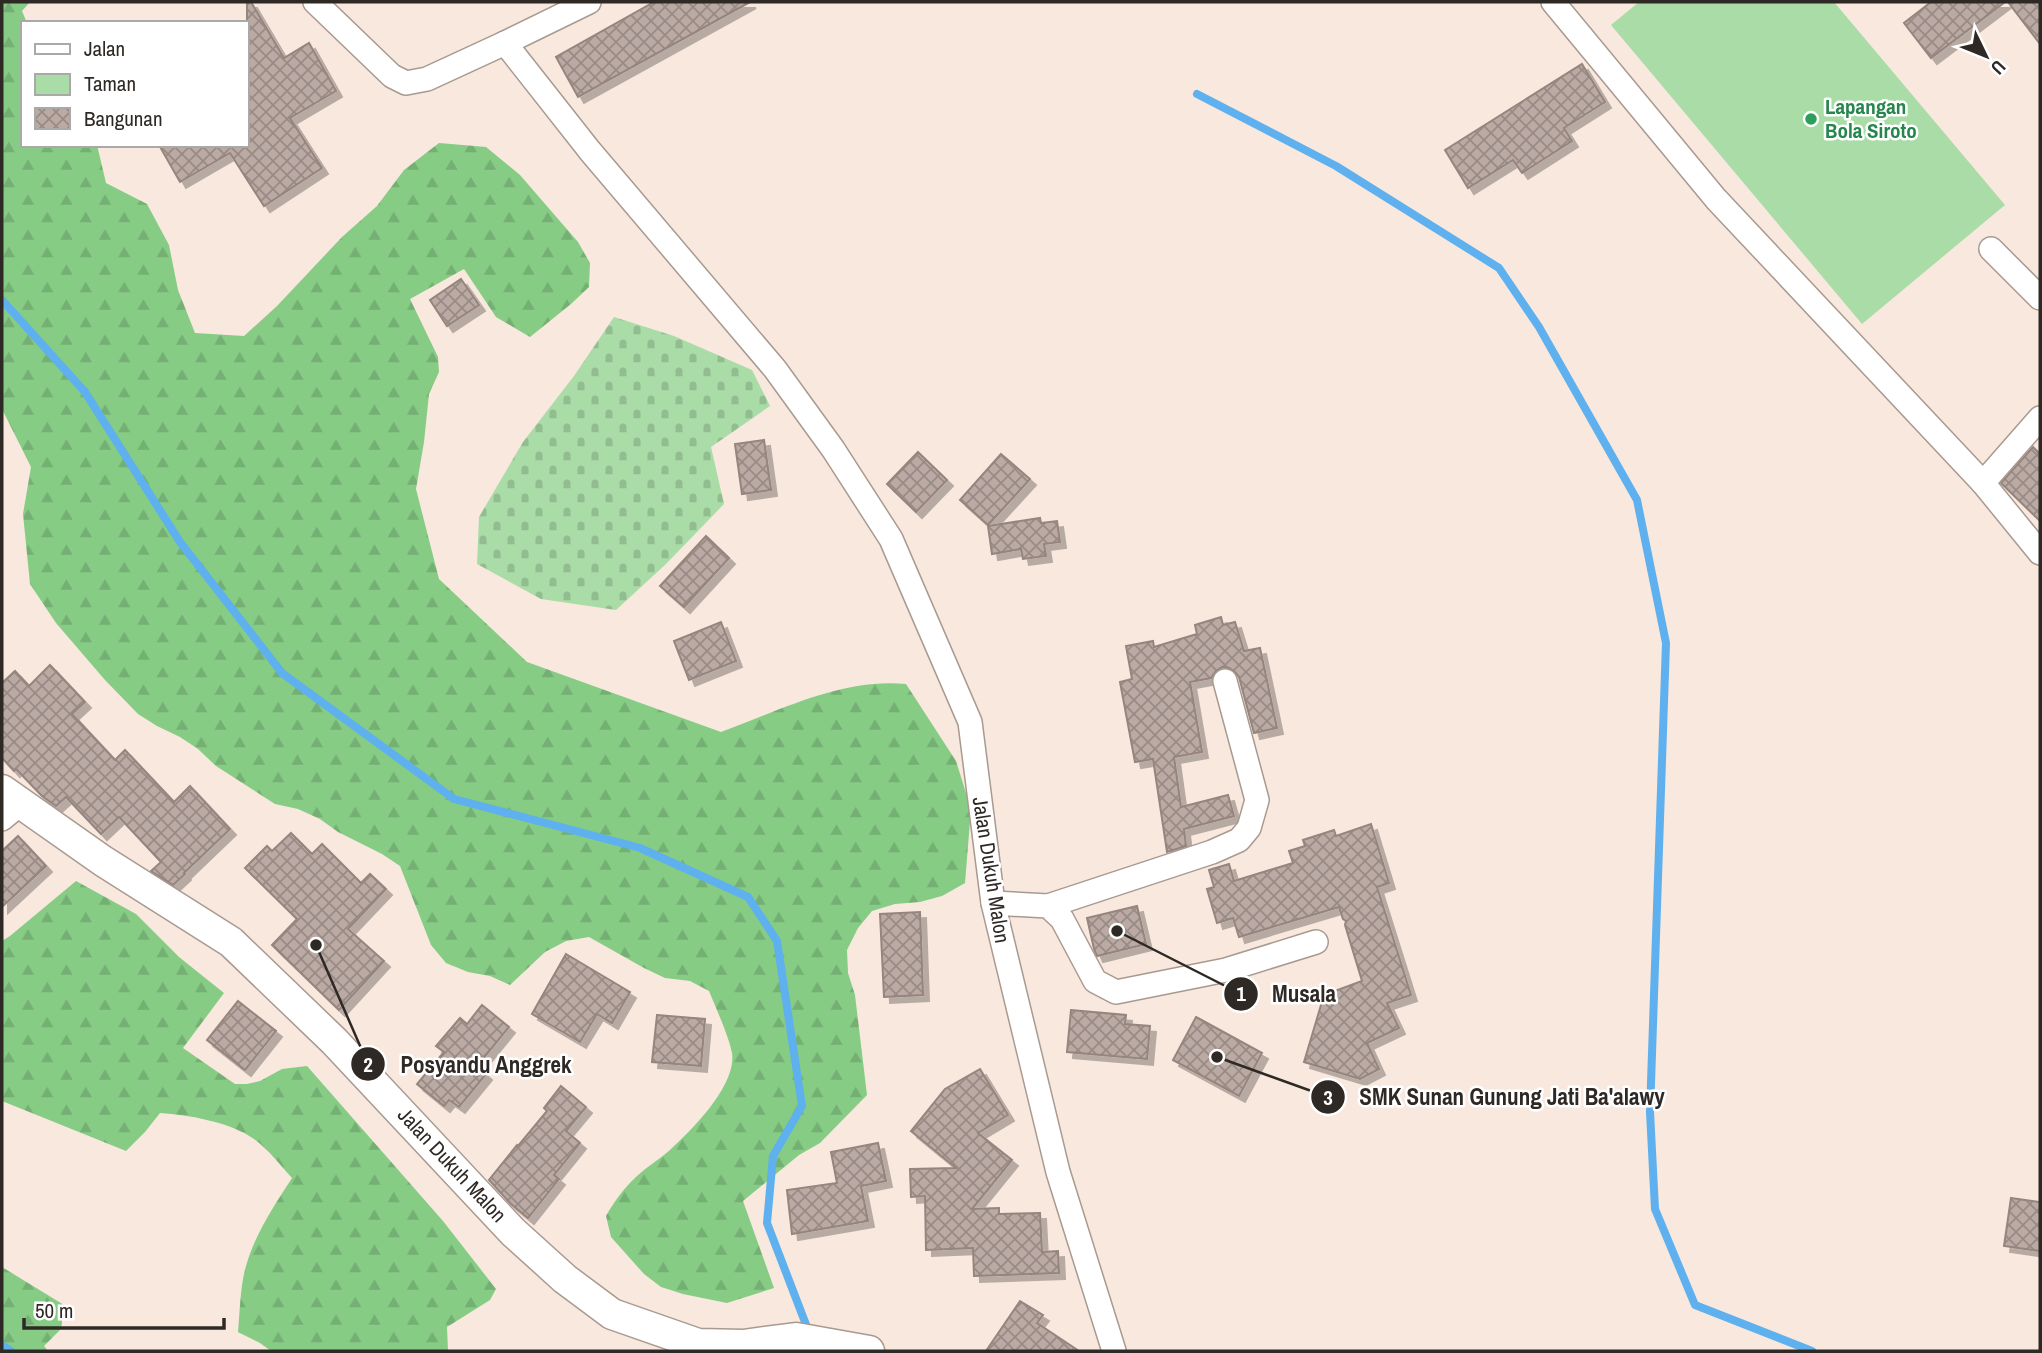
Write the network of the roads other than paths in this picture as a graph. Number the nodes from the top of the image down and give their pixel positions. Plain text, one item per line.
1 (315, 2) edge
2 (589, 2) edge
3 (1553, 2) edge
4 (505, 43) junction
5 (1991, 249) dead end
6 (2040, 298) edge
7 (2040, 418) edge
8 (1983, 482) junction
9 (2040, 554) edge
10 (1225, 681) dead end
11 (8, 804) edge
12 (993, 903) junction
13 (1048, 906) junction
14 (1316, 942) dead end
15 (869, 1351) edge
16 (1114, 1351) edge

1 - 4 street
2 - 4 street
3 - 8 street
4 - 12 street, Jalan Dukuh Malon
5 - 6 street
7 - 8 street
8 - 9 street
10 - 13 street
11 - 15 street, Jalan Dukuh Malon
12 - 13 street
12 - 16 street, Jalan Dukuh Malon
13 - 14 street

